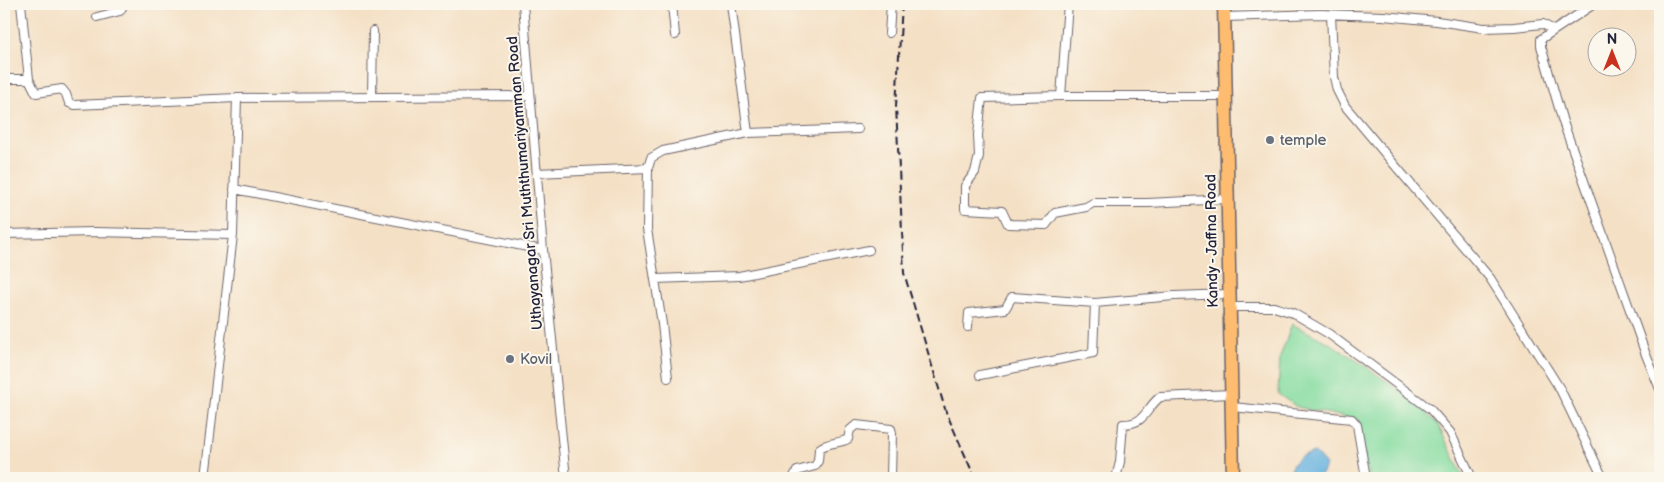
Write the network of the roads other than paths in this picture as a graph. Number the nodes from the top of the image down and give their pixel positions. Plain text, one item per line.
1 (21, 4) edge
2 (124, 4) edge
3 (523, 4) edge
4 (672, 4) edge
5 (730, 4) edge
6 (891, 4) edge
7 (1068, 4) edge
8 (1224, 4) edge
9 (1594, 4) edge
10 (1331, 15) junction
11 (97, 17) dead end
12 (1225, 17) junction
13 (1553, 30) junction
14 (373, 31) dead end
15 (889, 32) dead end
16 (675, 35) dead end
17 (4, 79) edge
18 (29, 79) junction
19 (530, 96) junction
20 (1061, 96) junction
21 (1226, 96) junction
22 (372, 97) junction
23 (237, 98) junction
24 (858, 129) dead end
25 (748, 133) junction
26 (648, 168) junction
27 (537, 173) junction
28 (234, 189) junction
29 (1227, 199) junction
30 (4, 234) edge
31 (233, 234) junction
32 (543, 250) junction
33 (869, 250) dead end
34 (655, 278) junction
35 (1230, 301) junction
36 (1095, 303) junction
37 (968, 327) dead end
38 (980, 375) dead end
39 (668, 378) dead end
40 (1660, 389) edge
41 (1232, 400) junction
42 (205, 478) edge
43 (566, 478) edge
44 (794, 478) edge
45 (891, 478) edge
46 (1116, 478) edge
47 (1233, 478) edge
48 (1366, 478) edge
49 (1472, 478) edge
50 (1603, 478) edge

1 - 18 street
2 - 11 street
3 - 19 street, Uthayanagar Sri Muththumariyamman Road
4 - 16 street
5 - 25 street
6 - 15 street
7 - 20 street
8 - 12 highway, Kandy - Jaffna Road
9 - 13 street
10 - 12 street
10 - 13 street
10 - 50 street
12 - 21 highway, Kandy - Jaffna Road
13 - 40 street
14 - 22 street
17 - 18 street
18 - 23 street
19 - 22 street
19 - 27 street, Uthayanagar Sri Muththumariyamman Road
20 - 21 street
20 - 29 street
21 - 29 highway, Kandy - Jaffna Road
22 - 23 street
23 - 28 street
24 - 25 street
25 - 26 street
26 - 27 street
26 - 34 street
27 - 32 street, Uthayanagar Sri Muththumariyamman Road
28 - 31 street
28 - 32 street
29 - 35 highway, Kandy - Jaffna Road
30 - 31 street
31 - 42 street
32 - 43 street, Uthayanagar Sri Muththumariyamman Road
33 - 34 street
34 - 39 street
35 - 36 street
35 - 41 highway, Kandy - Jaffna Road
35 - 49 street
36 - 37 street
36 - 38 street
41 - 46 street
41 - 47 highway, Kandy - Jaffna Road
41 - 48 street
44 - 45 street

